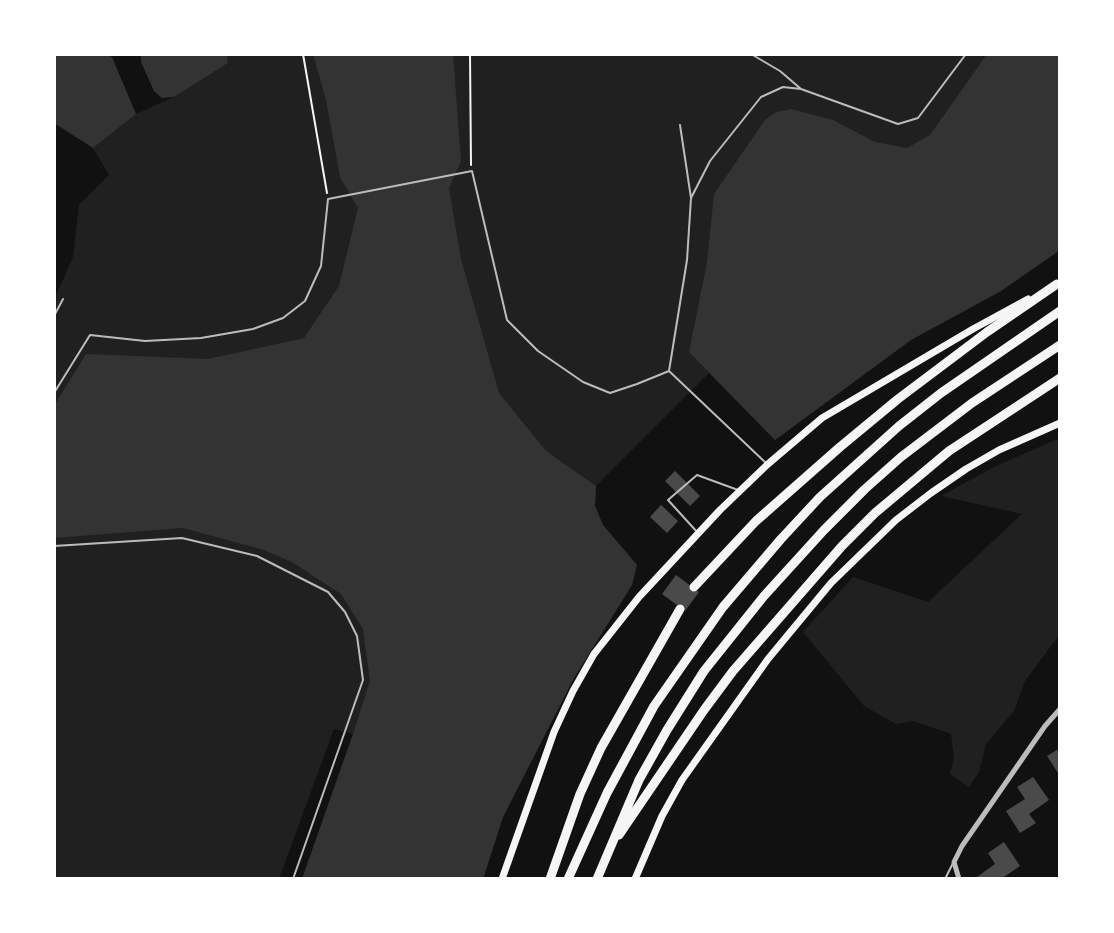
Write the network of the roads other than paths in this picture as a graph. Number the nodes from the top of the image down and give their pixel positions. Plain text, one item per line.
1 (751, 54) edge
2 (966, 54) edge
3 (801, 89) junction
4 (680, 124) dead end
5 (691, 198) junction
6 (1058, 283) edge
7 (63, 299) dead end
8 (1060, 311) edge
9 (54, 316) edge
10 (1060, 345) edge
11 (669, 371) junction
12 (1060, 378) edge
13 (54, 393) edge
14 (1060, 423) edge
15 (768, 464) junction
16 (740, 491) junction
17 (699, 533) junction
18 (54, 546) edge
19 (694, 587) dead end
20 (680, 609) dead end
21 (1060, 709) edge
22 (608, 851) junction
23 (954, 862) junction
24 (293, 879) edge
25 (502, 879) edge
26 (550, 879) edge
27 (568, 879) edge
28 (597, 879) edge
29 (635, 879) edge
30 (945, 879) edge
31 (959, 879) edge

1 - 3 lane
2 - 3 lane
3 - 5 lane
4 - 5 lane
5 - 11 lane
6 - 15 main road
6 - 19 highway
7 - 9 lane
8 - 27 highway
10 - 22 highway
11 - 13 lane
11 - 15 lane
12 - 22 highway
14 - 29 main road
15 - 16 main road
16 - 17 main road
16 - 17 lane
17 - 25 main road
18 - 24 lane
20 - 26 highway
21 - 23 street
22 - 28 highway
23 - 30 lane
23 - 31 street

